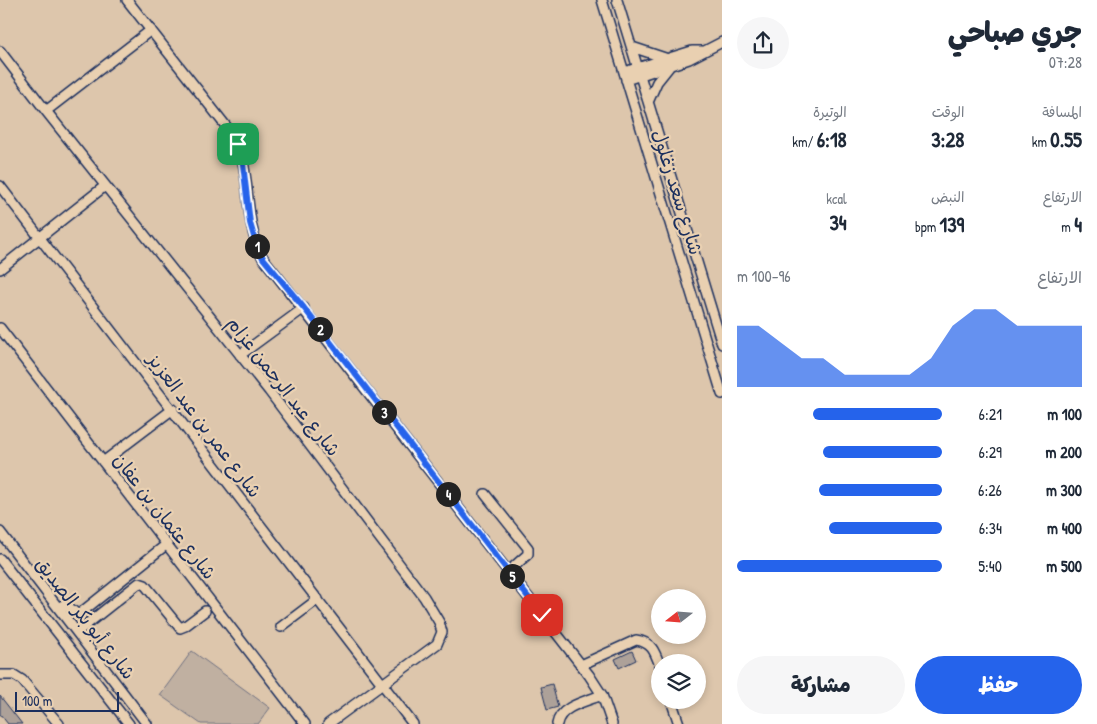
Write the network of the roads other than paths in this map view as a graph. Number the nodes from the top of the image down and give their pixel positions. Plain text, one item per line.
1 (127, 0) edge
2 (602, 0) edge
3 (617, 0) edge
4 (151, 30) junction
5 (721, 43) edge
6 (632, 47) junction
7 (0, 51) edge
8 (669, 62) junction
9 (639, 71) junction
10 (625, 76) junction
11 (648, 101) junction
12 (46, 111) junction
13 (0, 186) edge
14 (105, 186) junction
15 (40, 238) junction
16 (0, 268) edge
17 (304, 308) junction
18 (0, 328) edge
19 (722, 344) edge
20 (240, 354) junction
21 (722, 394) edge
22 (172, 409) junction
23 (103, 462) junction
24 (485, 494) dead end
25 (0, 532) edge
26 (167, 544) junction
27 (10, 546) junction
28 (0, 553) edge
29 (0, 559) edge
30 (508, 571) junction
31 (318, 599) junction
32 (58, 608) junction
33 (205, 611) dead end
34 (281, 627) dead end
35 (77, 632) junction
36 (655, 654) edge
37 (581, 664) junction
38 (0, 675) edge
39 (383, 684) junction
40 (602, 695) junction
41 (674, 709) edge
42 (59, 724) edge
43 (129, 724) edge
44 (147, 724) edge
45 (305, 724) edge
46 (328, 724) edge
47 (414, 724) edge
48 (557, 724) edge
49 (612, 724) edge
50 (680, 724) edge

1 - 4 street
2 - 10 street, شارع سعد زغلول
3 - 6 street, شارع سعد زغلول
4 - 12 street
4 - 17 street
5 - 8 street
6 - 8 street
6 - 9 street, شارع سعد زغلول
7 - 12 street, شارع عبد الرحمن عزام
8 - 9 street
8 - 11 street
9 - 10 street
9 - 11 street, شارع سعد زغلول
10 - 21 street, شارع سعد زغلول
11 - 19 street, شارع سعد زغلول
12 - 14 street, شارع عبد الرحمن عزام
13 - 15 street, شارع عمر بن عبد العزيز
14 - 15 street
14 - 20 street, شارع عبد الرحمن عزام
15 - 16 street
15 - 22 street, شارع عمر بن عبد العزيز
17 - 20 street
17 - 30 street
18 - 23 street, شارع عثمان بن عفان
20 - 39 street, شارع عبد الرحمن عزام
22 - 23 street
22 - 31 street, شارع عمر بن عبد العزيز
23 - 26 street, شارع عثمان بن عفان
24 - 30 street
25 - 27 street, شارع أبو بكر الصديق
26 - 32 street
26 - 45 street, شارع عثمان بن عفان
27 - 28 street
27 - 32 street, شارع أبو بكر الصديق
29 - 43 street, شارع أبو بكر الصديق
30 - 37 street
31 - 34 street
31 - 39 street, شارع عمر بن عبد العزيز
32 - 35 street, شارع أبو بكر الصديق
33 - 35 street
35 - 44 street, شارع أبو بكر الصديق
36 - 37 street
37 - 40 street
38 - 42 street
39 - 46 street, شارع عبد الرحمن عزام
39 - 47 street, شارع عمر بن عبد العزيز
40 - 48 street
40 - 49 street
41 - 50 street

